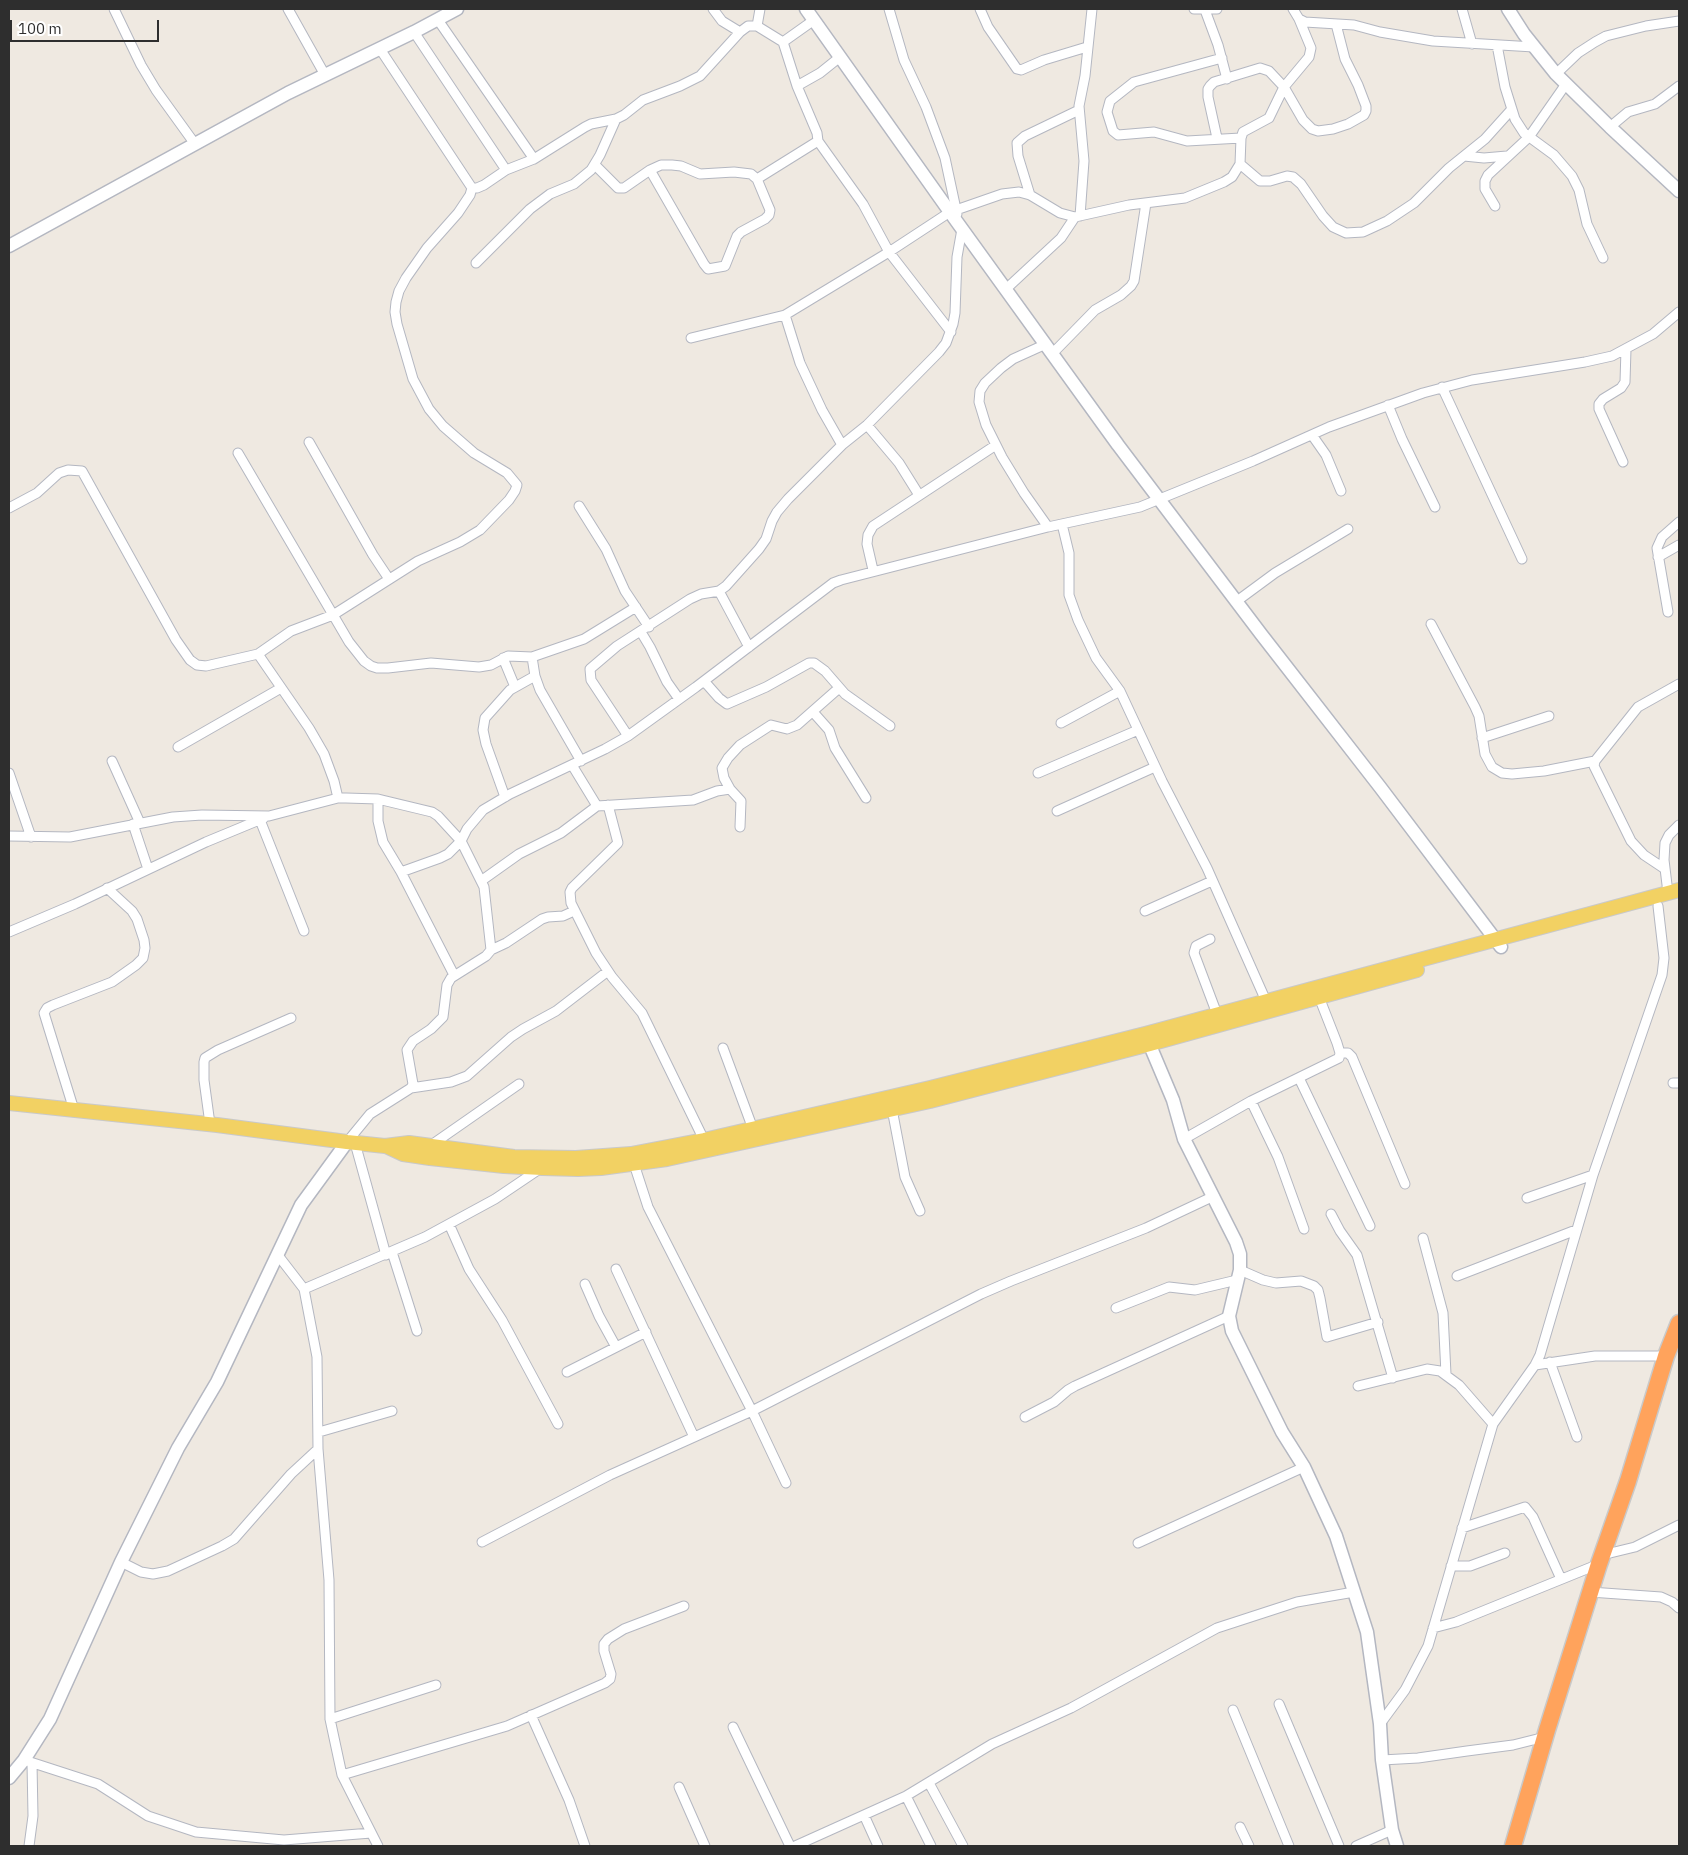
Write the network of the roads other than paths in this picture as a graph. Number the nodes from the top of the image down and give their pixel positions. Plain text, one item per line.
1 (114, 9) edge
2 (288, 9) edge
3 (457, 9) edge
4 (713, 9) edge
5 (760, 9) edge
6 (806, 9) edge
7 (889, 9) edge
8 (980, 9) edge
9 (1092, 9) edge
10 (1194, 9) edge
11 (1217, 9) edge
12 (1292, 9) edge
13 (1462, 9) edge
14 (1508, 9) edge
15 (1205, 10) junction
16 (1299, 19) junction
17 (438, 20) junction
18 (814, 20) junction
19 (1679, 21) edge
20 (1336, 24) junction
21 (757, 26) junction
22 (414, 32) junction
23 (740, 32) junction
24 (783, 42) junction
25 (1472, 44) junction
26 (1497, 45) junction
27 (1087, 47) junction
28 (1534, 47) junction
29 (380, 49) junction
30 (840, 57) junction
31 (1222, 58) junction
32 (1556, 74) junction
33 (325, 75) junction
34 (1227, 78) junction
35 (1566, 84) junction
36 (797, 86) junction
37 (1284, 86) junction
38 (1679, 86) edge
39 (1512, 109) junction
40 (1079, 110) junction
41 (616, 119) junction
42 (1610, 127) junction
43 (1529, 137) junction
44 (1217, 138) junction
45 (1241, 138) junction
46 (818, 141) junction
47 (195, 144) junction
48 (1464, 156) junction
49 (1508, 156) junction
50 (534, 159) junction
51 (1240, 164) junction
52 (595, 165) junction
53 (506, 170) junction
54 (650, 170) junction
55 (757, 179) junction
56 (472, 188) junction
57 (1679, 191) edge
58 (1030, 195) junction
59 (1146, 203) junction
60 (1495, 206) dead end
61 (1077, 216) junction
62 (956, 218) junction
63 (9, 246) edge
64 (889, 252) junction
65 (1603, 258) dead end
66 (476, 263) dead end
67 (1006, 289) junction
68 (1679, 312) edge
69 (785, 315) junction
70 (952, 332) junction
71 (692, 338) dead end
72 (1049, 349) junction
73 (1626, 349) junction
74 (1442, 387) junction
75 (1388, 405) junction
76 (867, 425) junction
77 (1312, 435) junction
78 (309, 442) dead end
79 (996, 445) junction
80 (842, 446) junction
81 (238, 453) dead end
82 (1623, 462) dead end
83 (1341, 491) dead end
84 (919, 495) junction
85 (1160, 500) junction
86 (579, 506) dead end
87 (1436, 507) dead end
88 (9, 508) edge
89 (1679, 522) edge
90 (1062, 524) junction
91 (1048, 527) junction
92 (1348, 529) dead end
93 (1679, 545) edge
94 (1658, 557) junction
95 (1522, 559) dead end
96 (873, 570) junction
97 (389, 579) junction
98 (719, 591) junction
99 (1237, 602) junction
100 (636, 607) junction
101 (1668, 612) dead end
102 (333, 615) junction
103 (1431, 624) dead end
104 (645, 629) junction
105 (749, 647) junction
106 (258, 654) junction
107 (532, 657) junction
108 (503, 658) junction
109 (535, 676) junction
110 (704, 680) junction
111 (1679, 684) edge
112 (515, 687) junction
113 (281, 688) junction
114 (839, 688) junction
115 (1120, 691) junction
116 (679, 699) junction
117 (813, 712) junction
118 (1549, 716) dead end
119 (1061, 723) dead end
120 (890, 726) dead end
121 (1138, 730) junction
122 (628, 736) junction
123 (1482, 738) junction
124 (178, 747) dead end
125 (112, 761) dead end
126 (581, 761) junction
127 (1595, 761) junction
128 (572, 765) junction
129 (1155, 767) junction
130 (9, 773) edge
131 (1038, 773) dead end
132 (730, 789) junction
133 (505, 797) junction
134 (338, 798) junction
135 (866, 798) dead end
136 (378, 799) junction
137 (608, 805) junction
138 (597, 806) junction
139 (1057, 811) dead end
140 (269, 816) junction
141 (260, 820) junction
142 (137, 824) junction
143 (1679, 825) edge
144 (740, 827) dead end
145 (9, 836) edge
146 (31, 837) junction
147 (461, 841) junction
148 (148, 869) junction
149 (1665, 869) junction
150 (401, 872) junction
151 (481, 880) junction
152 (1212, 881) junction
153 (107, 888) junction
154 (1676, 894) edge
155 (1658, 906) junction
156 (574, 911) junction
157 (1145, 911) dead end
158 (304, 931) dead end
159 (9, 932) edge
160 (1210, 939) dead end
161 (1498, 943) junction
162 (491, 950) junction
163 (608, 971) junction
164 (454, 975) junction
165 (1320, 997) junction
166 (1266, 1001) junction
167 (1217, 1014) junction
168 (291, 1018) dead end
169 (1148, 1039) junction
170 (722, 1048) dead end
171 (1340, 1054) junction
172 (1299, 1078) junction
173 (519, 1084) dead end
174 (411, 1088) junction
175 (1251, 1101) junction
176 (9, 1103) edge
177 (74, 1110) junction
178 (892, 1110) junction
179 (210, 1124) junction
180 (752, 1129) junction
181 (1184, 1139) junction
182 (704, 1140) junction
183 (351, 1143) junction
184 (385, 1146) junction
185 (430, 1146) junction
186 (634, 1164) junction
187 (542, 1168) junction
188 (1593, 1175) junction
189 (1405, 1184) dead end
190 (1214, 1196) junction
191 (1527, 1198) dead end
192 (920, 1210) dead end
193 (1331, 1214) dead end
194 (449, 1224) junction
195 (1370, 1226) dead end
196 (1304, 1229) dead end
197 (1576, 1230) junction
198 (1423, 1238) dead end
199 (389, 1253) junction
200 (277, 1254) junction
201 (616, 1269) dead end
202 (1239, 1275) junction
203 (1457, 1276) dead end
204 (585, 1284) dead end
205 (304, 1289) junction
206 (1116, 1308) dead end
207 (1229, 1316) junction
208 (1378, 1322) junction
209 (1679, 1323) edge
210 (418, 1331) dead end
211 (646, 1332) junction
212 (616, 1347) junction
213 (1666, 1356) junction
214 (1550, 1362) junction
215 (1535, 1365) junction
216 (567, 1372) dead end
217 (1446, 1374) junction
218 (1393, 1378) junction
219 (1358, 1386) dead end
220 (392, 1411) dead end
221 (752, 1411) junction
222 (1025, 1417) dead end
223 (558, 1424) dead end
224 (1493, 1424) junction
225 (319, 1432) junction
226 (694, 1437) junction
227 (1577, 1437) dead end
228 (318, 1449) junction
229 (1304, 1467) junction
230 (786, 1483) dead end
231 (1679, 1525) edge
232 (1462, 1528) junction
233 (482, 1542) dead end
234 (1138, 1543) dead end
235 (1505, 1553) dead end
236 (1601, 1560) junction
237 (121, 1562) junction
238 (1451, 1566) junction
239 (1561, 1579) junction
240 (1354, 1592) junction
241 (1590, 1592) junction
242 (684, 1606) dead end
243 (1679, 1608) edge
244 (1433, 1628) junction
245 (436, 1685) dead end
246 (1279, 1704) dead end
247 (1232, 1710) dead end
248 (531, 1715) junction
249 (330, 1719) junction
250 (1380, 1724) junction
251 (733, 1727) dead end
252 (1545, 1737) junction
253 (1382, 1760) junction
254 (28, 1762) junction
255 (342, 1775) junction
256 (9, 1778) edge
257 (929, 1783) junction
258 (679, 1787) dead end
259 (906, 1796) junction
260 (864, 1815) junction
261 (1240, 1827) dead end
262 (1392, 1830) junction
263 (371, 1833) junction
264 (30, 1846) edge
265 (378, 1846) edge
266 (585, 1846) edge
267 (705, 1846) edge
268 (790, 1846) edge
269 (795, 1846) edge
270 (878, 1846) edge
271 (931, 1846) edge
272 (963, 1846) edge
273 (1249, 1846) edge
274 (1289, 1846) edge
275 (1339, 1846) edge
276 (1356, 1846) edge
277 (1396, 1846) edge
278 (1513, 1846) edge

1 - 47 street
2 - 33 street
3 - 17 street
4 - 23 street
5 - 21 street
6 - 18 street
7 - 62 street
8 - 27 street
9 - 27 street
10 - 15 street
11 - 15 street
12 - 16 street
13 - 25 street
14 - 28 street
15 - 31 street
16 - 20 street
16 - 37 street
17 - 22 street
17 - 50 street
18 - 24 street
18 - 30 street
19 - 32 street
20 - 25 street
20 - 37 street
21 - 23 street
21 - 24 street
22 - 29 street
22 - 53 street
23 - 41 street
24 - 36 street
25 - 26 street
26 - 28 street
26 - 39 street
27 - 40 street
28 - 32 street
29 - 33 street
29 - 56 street
30 - 36 street
30 - 62 street
31 - 34 street
31 - 44 street
32 - 35 street
33 - 47 street
34 - 37 street
34 - 44 street
35 - 42 street
35 - 43 street
36 - 46 street
37 - 45 street
38 - 42 street
39 - 43 street
39 - 48 street
40 - 58 street
40 - 61 street
41 - 50 street
41 - 52 street
42 - 57 street
43 - 49 street
43 - 65 street
44 - 45 street
45 - 51 street
46 - 55 street
46 - 64 street
47 - 63 street
48 - 49 street
48 - 51 street
49 - 60 street
50 - 53 street
51 - 59 street
52 - 54 street
52 - 66 street
53 - 56 street
54 - 55 street
54 - 55 street
56 - 97 street
58 - 61 street
58 - 62 street
59 - 61 street
59 - 72 street
61 - 67 street
62 - 64 street
62 - 67 street
62 - 70 street
64 - 69 street
64 - 70 street
67 - 72 street
68 - 73 street
69 - 71 street
69 - 80 street
70 - 76 street
72 - 79 street
72 - 85 street
73 - 74 street
73 - 82 street
74 - 75 street
74 - 95 street
75 - 77 street
75 - 87 street
76 - 80 street
76 - 84 street
77 - 83 street
77 - 85 street
78 - 97 street
79 - 84 street
79 - 91 street
80 - 98 street
81 - 102 street
84 - 96 street
85 - 90 street
85 - 99 street
86 - 100 street
88 - 106 street
89 - 94 street
90 - 91 street
90 - 115 street
91 - 96 street
92 - 99 street
93 - 94 street
94 - 101 street
96 - 105 street
97 - 102 street
98 - 104 street
98 - 105 street
99 - 161 street
100 - 104 street
100 - 107 street
102 - 106 street
102 - 108 street
103 - 123 street
104 - 116 street
104 - 122 street
105 - 110 street
106 - 113 street
107 - 108 street
107 - 109 street
108 - 112 street
109 - 112 street
109 - 126 street
110 - 114 street
110 - 116 street
111 - 127 street
112 - 133 street
113 - 124 street
113 - 134 street
114 - 117 street
114 - 120 street
115 - 119 street
115 - 121 street
116 - 122 street
117 - 132 street
117 - 135 street
118 - 123 street
121 - 129 street
121 - 131 street
122 - 126 street
123 - 127 street
125 - 142 street
126 - 128 street
127 - 149 street
128 - 133 street
128 - 138 street
129 - 139 street
129 - 152 street
130 - 146 street
132 - 137 street
132 - 144 street
133 - 147 street
134 - 136 street
134 - 140 street
136 - 147 street
136 - 150 street
137 - 138 street
137 - 156 street
138 - 151 street
140 - 141 street
140 - 142 street
141 - 148 street
141 - 158 street
142 - 146 street
142 - 148 street
143 - 149 street
145 - 146 street
147 - 150 street
147 - 151 street
148 - 153 street
149 - 154 street
150 - 164 street
151 - 162 street
152 - 157 street
152 - 166 street
153 - 159 street
153 - 177 street
154 - 155 main road
154 - 161 main road
155 - 161 main road
155 - 188 street
156 - 162 street
156 - 163 street
160 - 167 street
161 - 165 main road
161 - 166 main road
162 - 164 street
163 - 174 street
163 - 182 street
164 - 174 street
165 - 169 main road
165 - 171 street
166 - 167 main road
167 - 169 main road
168 - 179 street
169 - 178 main road
169 - 180 main road
169 - 181 street
170 - 180 street
171 - 172 street
171 - 189 street
172 - 175 street
172 - 195 street
173 - 185 street
174 - 183 street
175 - 181 street
175 - 196 street
176 - 177 main road
177 - 179 main road
178 - 186 main road
178 - 192 street
179 - 183 main road
180 - 182 main road
181 - 190 street
182 - 185 main road
183 - 184 main road
183 - 199 street
183 - 200 street
184 - 185 main road
184 - 187 main road
186 - 187 main road
186 - 221 street
187 - 194 street
188 - 191 street
188 - 197 street
190 - 202 street
190 - 221 street
193 - 208 street
194 - 199 street
194 - 223 street
197 - 203 street
197 - 215 street
198 - 217 street
199 - 205 street
199 - 210 street
200 - 205 street
200 - 237 street
201 - 211 street
202 - 206 street
202 - 207 street
202 - 208 street
204 - 212 street
205 - 225 street
207 - 222 street
207 - 229 street
208 - 218 street
209 - 213 highway
211 - 212 street
211 - 226 street
212 - 216 street
213 - 214 street
213 - 236 highway
214 - 215 street
214 - 227 street
215 - 224 street
217 - 218 street
217 - 224 street
218 - 219 street
220 - 225 street
221 - 226 street
221 - 230 street
224 - 232 street
225 - 228 street
226 - 233 street
228 - 237 street
228 - 249 street
229 - 234 street
229 - 240 street
231 - 236 street
232 - 238 street
232 - 239 street
235 - 238 street
236 - 239 street
236 - 241 highway
237 - 254 street
238 - 244 street
239 - 244 street
240 - 250 street
240 - 257 street
241 - 243 street
241 - 252 highway
242 - 248 street
244 - 250 street
245 - 249 street
246 - 275 street
247 - 274 street
248 - 255 street
248 - 266 street
249 - 255 street
250 - 253 street
251 - 268 street
252 - 253 street
252 - 278 highway
253 - 262 street
254 - 256 street
254 - 263 street
254 - 264 street
255 - 263 street
257 - 259 street
257 - 272 street
258 - 267 street
259 - 260 street
259 - 271 street
260 - 269 street
260 - 270 street
261 - 273 street
262 - 276 street
262 - 277 street
263 - 265 street

